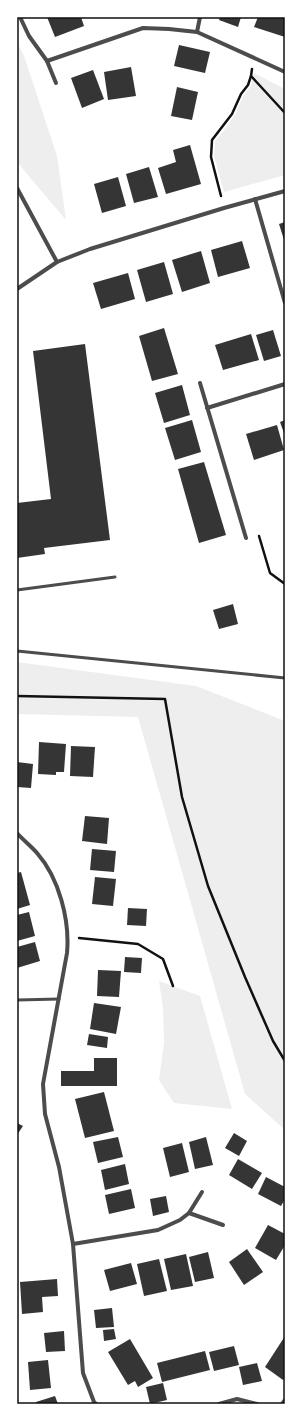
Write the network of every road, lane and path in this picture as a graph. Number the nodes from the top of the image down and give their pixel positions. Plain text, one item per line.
1 (20, 17) edge
2 (200, 17) edge
3 (197, 32) junction
4 (254, 59) junction
5 (47, 61) junction
6 (285, 72) edge
7 (251, 76) junction
8 (56, 83) dead end
9 (285, 112) edge
10 (17, 188) edge
11 (285, 191) edge
12 (255, 199) junction
13 (224, 208) junction
14 (57, 262) junction
15 (17, 289) edge
16 (285, 303) edge
17 (200, 383) dead end
18 (285, 384) edge
19 (207, 408) junction
20 (246, 538) joint
21 (115, 577) dead end
22 (285, 584) edge
23 (17, 590) edge
24 (17, 652) edge
25 (285, 678) edge
26 (17, 696) edge
27 (17, 833) edge
28 (68, 937) junction
29 (173, 986) dead end
30 (59, 999) junction
31 (17, 1000) edge
32 (285, 1061) edge
33 (202, 1192) dead end
34 (189, 1213) junction
35 (223, 1225) dead end
36 (73, 1244) junction
37 (285, 1400) edge
38 (96, 1404) edge
39 (219, 1404) edge
40 (257, 1404) edge
41 (282, 1404) edge

1 - 5 street
2 - 3 street
3 - 4 street
3 - 5 street
4 - 6 street
4 - 7 path
5 - 8 street
7 - 9 path
7 - 13 path
10 - 14 street
11 - 12 street
12 - 13 street
12 - 16 street
13 - 14 street
14 - 15 street
17 - 19 street
18 - 19 street
19 - 20 street
20 - 22 path
21 - 23 lane
24 - 25 lane
26 - 32 path
27 - 28 street
28 - 29 path
28 - 30 street
30 - 31 lane
30 - 36 street
33 - 34 street
34 - 35 street
34 - 36 street
36 - 38 street
37 - 41 street
39 - 40 street

